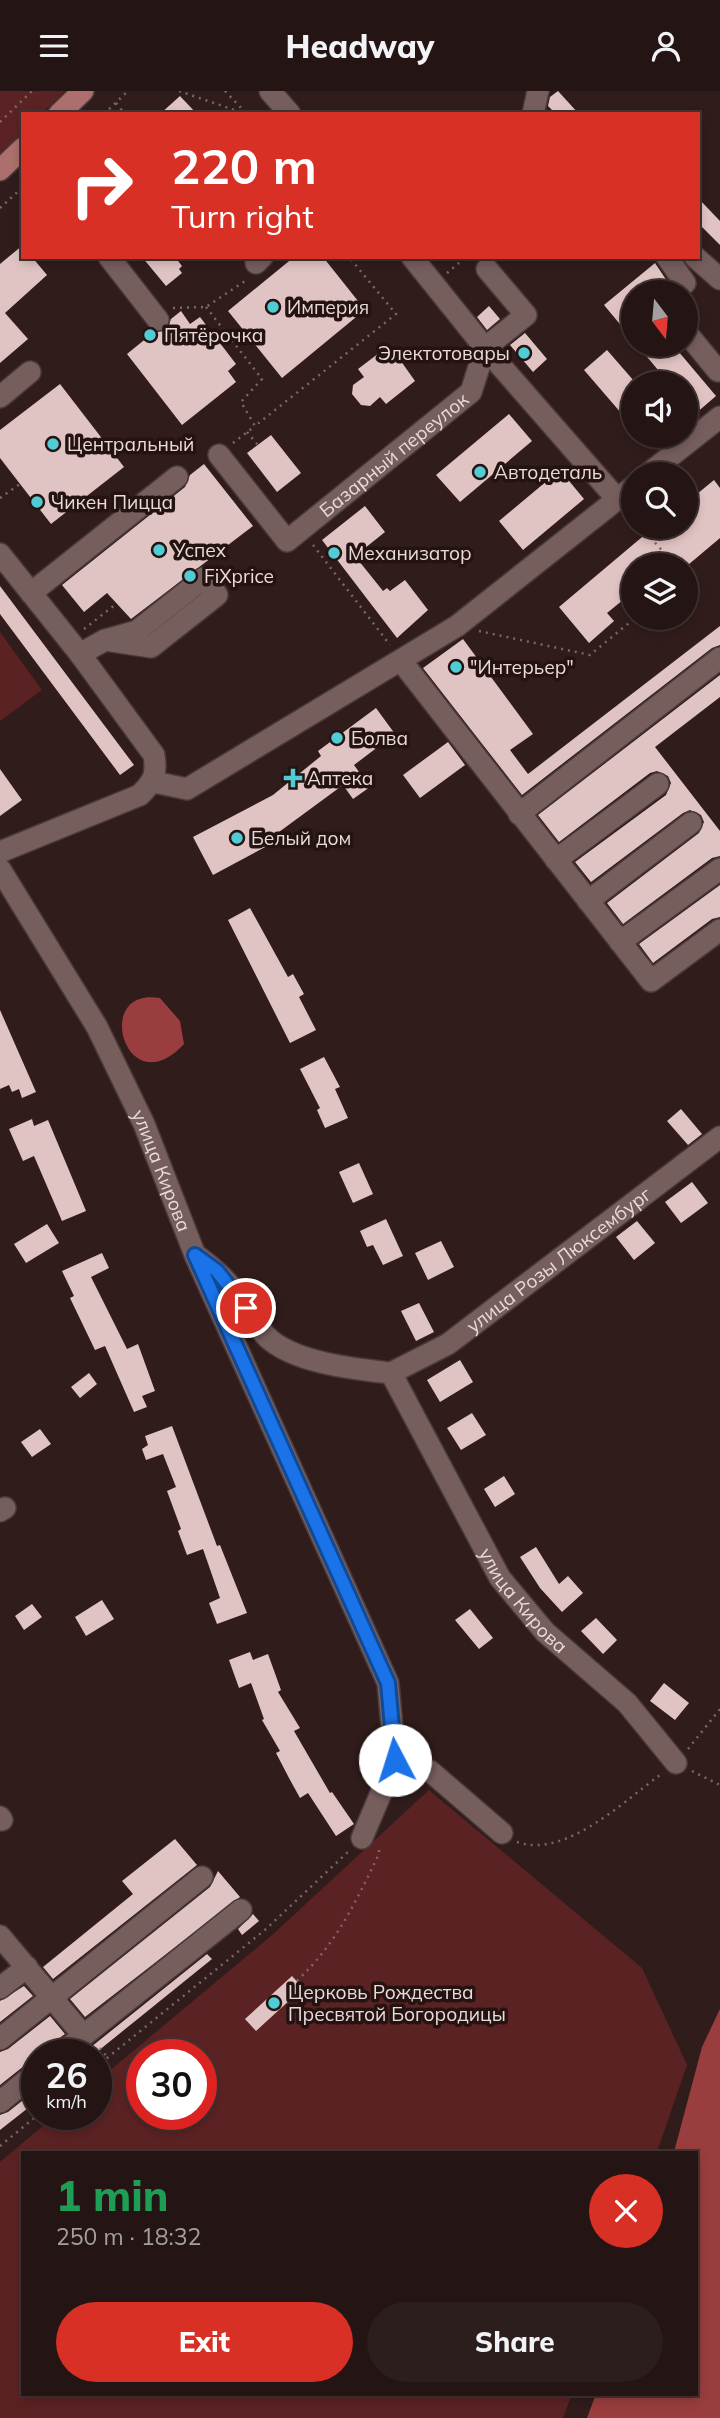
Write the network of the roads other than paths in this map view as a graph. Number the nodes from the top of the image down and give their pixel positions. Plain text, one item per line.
1 (83, 91) edge
2 (270, 91) edge
3 (538, 91) edge
4 (61, 112) edge
5 (288, 112) edge
6 (533, 112) edge
7 (21, 150) edge
8 (0, 170) edge
9 (111, 259) edge
10 (414, 259) edge
11 (668, 259) edge
12 (698, 259) edge
13 (487, 269) dead end
14 (717, 271) edge
15 (683, 280) edge
16 (158, 320) road end
17 (698, 346) edge
18 (485, 348) junction
19 (718, 370) dead end
20 (30, 372) dead end
21 (0, 397) edge
22 (720, 417) edge
23 (219, 455) road end
24 (663, 462) edge
25 (177, 477) dead end
26 (621, 488) edge
27 (621, 495) edge
28 (0, 554) edge
29 (31, 593) junction
30 (105, 640) junction
31 (80, 654) junction
32 (720, 658) edge
33 (402, 662) junction
34 (154, 782) junction
35 (658, 784) dead end
36 (519, 814) junction
37 (691, 823) dead end
38 (0, 852) edge
39 (556, 860) junction
40 (0, 869) edge
41 (720, 869) edge
42 (588, 901) junction
43 (720, 930) edge
44 (620, 942) junction
45 (720, 1137) edge
46 (195, 1255) junction
47 (391, 1373) junction
48 (395, 1760) junction
49 (676, 1763) road end
50 (502, 1833) road end
51 (370, 1840) road end
52 (202, 1877) dead end
53 (241, 1910) dead end
54 (3, 1939) edge
55 (27, 1967) junction
56 (0, 1987) edge
57 (52, 1999) junction
58 (83, 2035) junction
59 (0, 2039) edge
60 (78, 2039) edge
61 (21, 2085) edge
62 (0, 2102) edge

1 - 4 main road
2 - 5 street
3 - 6 street
7 - 8 main road
9 - 16 street
10 - 18 street
11 - 15 street
12 - 14 street
13 - 18 street
17 - 19 street
18 - 23 street, Базарный переулок
18 - 26 street
20 - 21 street
22 - 24 street
25 - 29 street
27 - 33 street
28 - 29 street
29 - 31 street
30 - 30 street
30 - 31 street
31 - 34 street
32 - 36 street
33 - 34 street
33 - 36 street
34 - 38 street
35 - 39 street
36 - 39 street
37 - 42 street
39 - 42 street
40 - 46 street, улица Кирова
41 - 44 street
42 - 44 street
43 - 44 street
45 - 47 street, улица Розы Люксембург
46 - 47 street
46 - 48 street, улица Кирова
47 - 49 street, улица Кирова
48 - 50 street
48 - 51 street, улица Кирова
52 - 57 street
53 - 58 street
54 - 55 street
55 - 56 street
55 - 57 street
57 - 58 street
57 - 59 street
58 - 60 street
61 - 62 street

